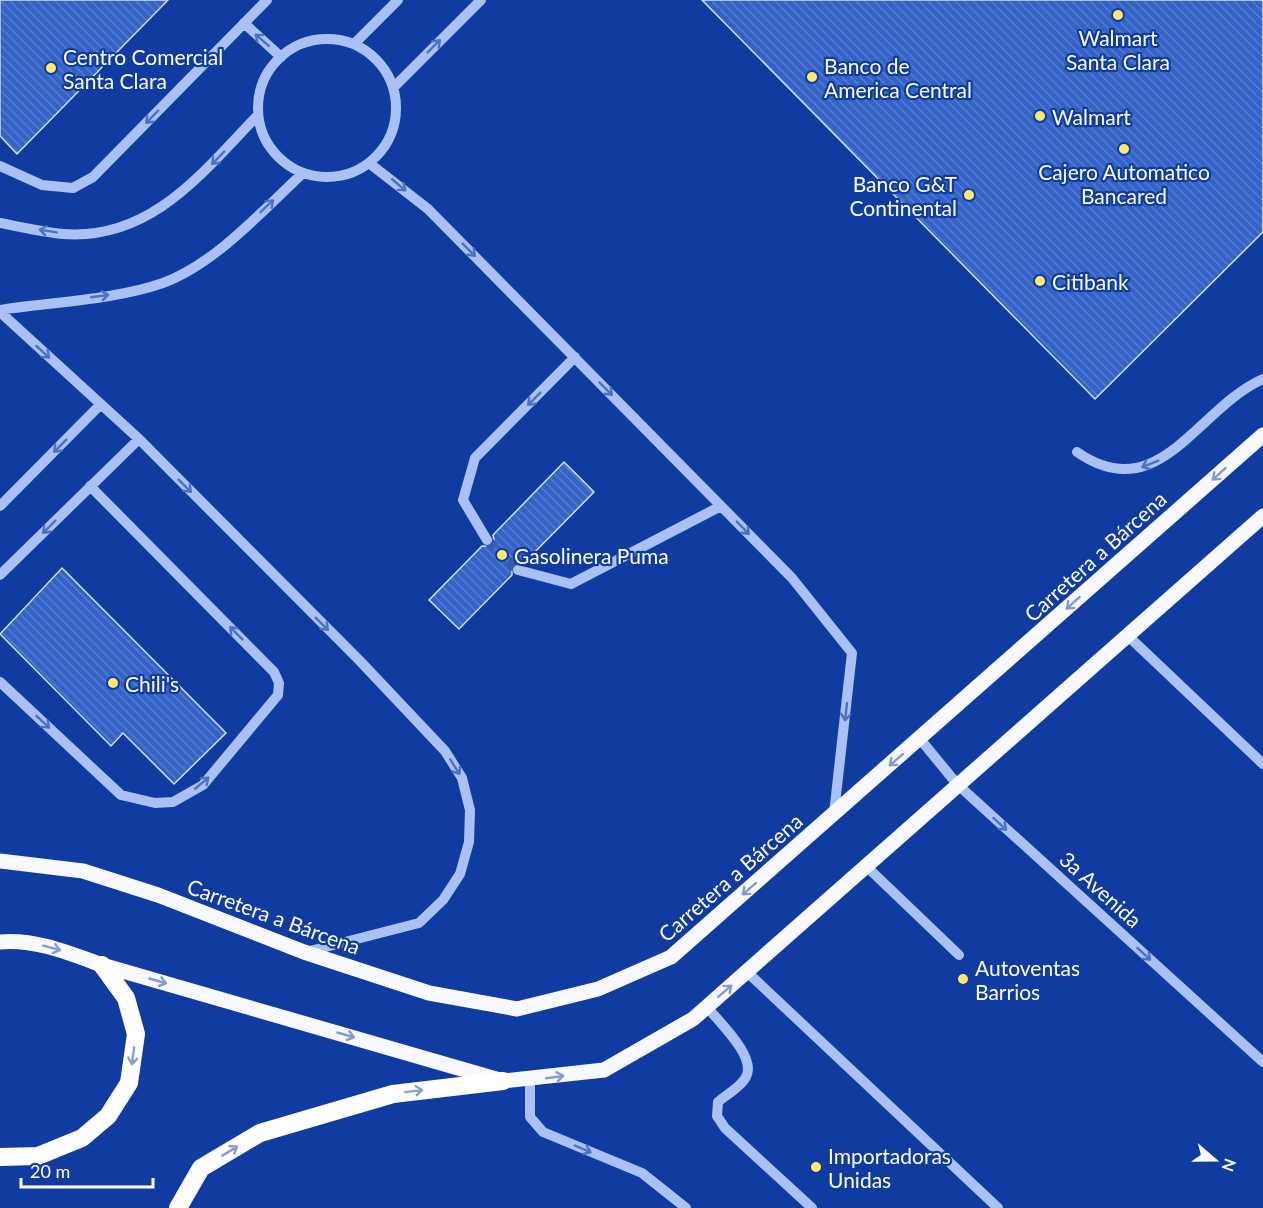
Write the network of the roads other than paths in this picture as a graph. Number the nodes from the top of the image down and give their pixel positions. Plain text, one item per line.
1 (267, 0) edge
2 (398, 0) edge
3 (481, 0) edge
4 (243, 23) junction
5 (354, 44) junction
6 (281, 57) junction
7 (393, 87) junction
8 (258, 115) junction
9 (369, 163) junction
10 (0, 166) edge
11 (303, 173) junction
12 (0, 224) edge
13 (0, 311) edge
14 (575, 357) junction
15 (1263, 378) edge
16 (101, 404) junction
17 (1263, 435) edge
18 (139, 439) junction
19 (1077, 453) dead end
20 (90, 486) junction
21 (0, 506) edge
22 (721, 506) junction
23 (1263, 516) edge
24 (487, 540) tunnel mouth
25 (518, 570) tunnel mouth
26 (0, 575) edge
27 (1127, 634) junction
28 (0, 682) edge
29 (920, 739) junction
30 (1263, 764) edge
31 (957, 784) junction
32 (834, 814) junction
33 (0, 861) edge
34 (866, 866) junction
35 (0, 942) edge
36 (304, 952) junction
37 (959, 955) dead end
38 (102, 965) junction
39 (747, 972) junction
40 (707, 1007) junction
41 (1263, 1062) edge
42 (530, 1080) junction
43 (503, 1081) junction
44 (0, 1157) edge
45 (178, 1208) edge
46 (686, 1208) edge
47 (812, 1208) edge
48 (998, 1208) edge

1 - 4 street
2 - 5 street
7 -> 3 street
6 -> 4 street
4 -> 10 street
5 - 6 street
5 - 7 street
6 - 8 street
7 - 9 street
8 - 11 street
8 -> 12 street
9 - 11 street
9 -> 14 street
13 -> 11 street
13 -> 16 street
14 -> 22 street
14 -> 24 street
15 -> 19 street
16 - 18 street
16 -> 21 street
17 -> 29 main road, Carretera a Bárcena
18 - 20 street
18 -> 36 street
20 -> 26 street
28 -> 20 street
22 - 25 street
22 -> 32 street
23 - 27 main road
27 - 30 street
27 - 31 main road
29 - 31 street, 3a Avenida
29 -> 32 main road, Carretera a Bárcena
31 - 34 main road
31 -> 41 street, 3a Avenida
32 -> 36 main road, Carretera a Bárcena
33 - 36 main road, Carretera a Bárcena
34 - 37 street
34 - 39 main road
35 -> 38 main road
38 -> 43 main road
38 -> 44 highway
40 -> 39 main road
39 - 48 street
42 -> 40 main road
40 - 47 street
42 - 43 main road
42 -> 46 street
45 -> 43 highway

